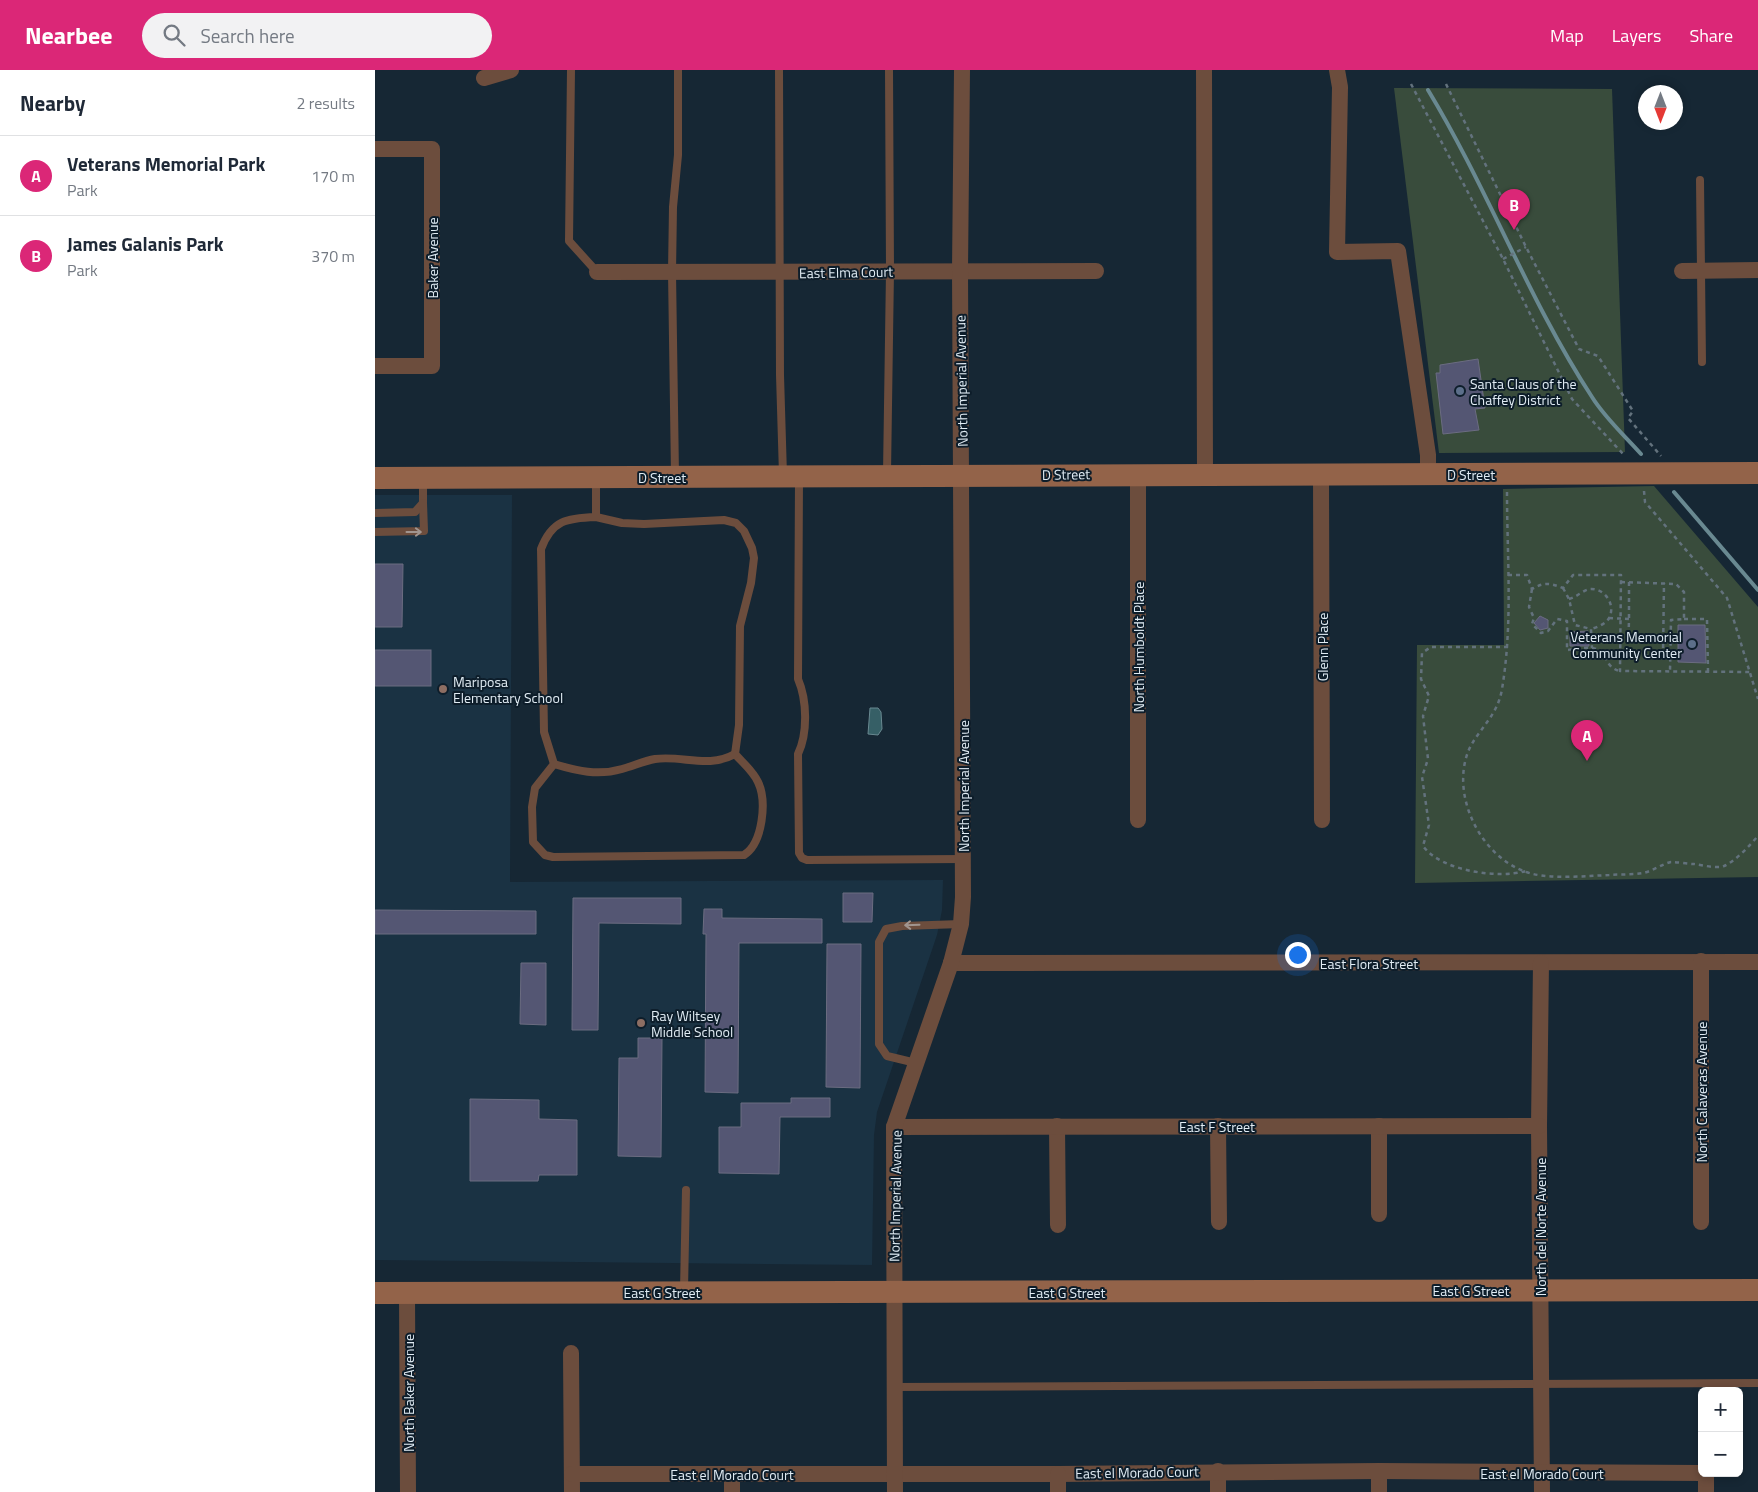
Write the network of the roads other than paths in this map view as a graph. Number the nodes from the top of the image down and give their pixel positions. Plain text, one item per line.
1 (511, 70) edge
2 (571, 70) edge
3 (678, 70) edge
4 (779, 70) edge
5 (889, 70) edge
6 (962, 70) edge
7 (1204, 70) edge
8 (1337, 70) edge
9 (484, 74) edge
10 (375, 149) edge
11 (1700, 180) dead end
12 (960, 270) junction
13 (1758, 270) edge
14 (890, 271) junction
15 (1096, 271) dead end
16 (1682, 271) dead end
17 (1701, 271) junction
18 (597, 272) joint
19 (672, 272) junction
20 (779, 273) junction
21 (1702, 362) dead end
22 (375, 366) edge
23 (1758, 473) edge
24 (1138, 474) junction
25 (1205, 474) junction
26 (1321, 474) junction
27 (1428, 474) junction
28 (962, 475) junction
29 (887, 476) junction
30 (675, 477) junction
31 (791, 477) junction
32 (375, 478) edge
33 (423, 478) junction
34 (596, 478) junction
35 (423, 503) junction
36 (375, 513) edge
37 (596, 517) junction
38 (375, 532) edge
39 (735, 754) junction
40 (554, 764) junction
41 (1137, 820) dead end
42 (1322, 820) dead end
43 (963, 859) junction
44 (961, 924) junction
45 (1701, 962) junction
46 (1758, 962) edge
47 (951, 963) junction
48 (1541, 963) junction
49 (916, 1063) junction
50 (1057, 1126) junction
51 (1218, 1126) junction
52 (1379, 1126) junction
53 (1539, 1126) junction
54 (894, 1127) junction
55 (686, 1190) dead end
56 (1379, 1214) dead end
57 (1219, 1222) dead end
58 (1701, 1222) dead end
59 (1058, 1225) dead end
60 (1540, 1290) junction
61 (1758, 1290) edge
62 (684, 1292) junction
63 (894, 1292) junction
64 (375, 1293) edge
65 (407, 1293) junction
66 (571, 1352) dead end
67 (1758, 1383) edge
68 (1541, 1385) junction
69 (895, 1387) junction
70 (1218, 1471) junction
71 (1379, 1471) junction
72 (1542, 1473) junction
73 (1698, 1473) edge
74 (572, 1474) junction
75 (732, 1474) junction
76 (895, 1474) junction
77 (1058, 1474) junction
78 (1706, 1477) edge
79 (408, 1492) edge
80 (572, 1492) edge
81 (732, 1492) edge
82 (895, 1492) edge
83 (1058, 1492) edge
84 (1218, 1492) edge
85 (1379, 1492) edge
86 (1542, 1492) edge
87 (1706, 1492) edge

1 - 9 street
2 - 18 lane
3 - 19 lane
4 - 20 lane
5 - 14 lane
6 - 12 street, North Imperial Avenue
7 - 25 street
8 - 27 street
10 - 22 street, Baker Avenue
11 - 17 lane
12 - 14 street, East Elma Court
12 - 15 street, East Elma Court
12 - 28 street, North Imperial Avenue
13 - 17 street
14 - 20 street, East Elma Court
14 - 29 lane
16 - 17 street
17 - 21 lane
18 - 19 street, East Elma Court
19 - 20 street, East Elma Court
19 - 30 lane
20 - 31 lane
23 - 27 street, D Street
24 - 25 street, D Street
24 - 28 street, D Street
24 - 41 street, North Humboldt Place
25 - 26 street, D Street
26 - 27 street, D Street
26 - 42 street, Glenn Place
28 - 29 street, D Street
28 - 43 street, North Imperial Avenue
29 - 31 street, D Street
30 - 31 street, D Street
30 - 34 street, D Street
31 - 43 lane
32 - 33 street, D Street
33 - 34 street, D Street
33 - 35 lane
34 - 37 lane
35 - 36 lane
38 -> 35 lane
37 - 39 lane
37 - 40 lane
39 - 40 lane
39 - 40 lane
43 - 44 street, North Imperial Avenue
44 - 47 street, North Imperial Avenue
44 -> 49 lane
45 - 46 street, East Flora Street
45 - 48 street, East Flora Street
45 - 58 street, North Calaveras Avenue
47 - 48 street, East Flora Street
47 - 49 street, North Imperial Avenue
48 - 53 street, North del Norte Avenue
49 - 54 street, North Imperial Avenue
50 - 51 street, East F Street
50 - 54 street, East F Street
50 - 59 street
51 - 52 street, East F Street
51 - 57 street
52 - 53 street, East F Street
52 - 56 street
53 - 60 street, North del Norte Avenue
54 - 63 street, North Imperial Avenue
55 - 62 lane
60 - 61 street, East G Street
60 - 63 street, East G Street
60 - 68 street, North del Norte Avenue
62 - 63 street, East G Street
62 - 65 street, East G Street
63 - 69 street, North Imperial Avenue
64 - 65 street, East G Street
65 - 79 street, North Baker Avenue
66 - 74 street
67 - 68 lane
68 - 69 lane
68 - 72 street, North del Norte Avenue
69 - 76 street, North Imperial Avenue
70 - 71 street, East el Morado Court
70 - 77 street, East el Morado Court
70 - 84 street
71 - 72 street, East el Morado Court
71 - 85 street
72 - 73 street, East el Morado Court
72 - 86 street, North del Norte Avenue
74 - 75 street, East el Morado Court
74 - 80 street
75 - 76 street, East el Morado Court
75 - 81 street
76 - 77 street, East el Morado Court
76 - 82 street, North Imperial Avenue
77 - 83 street
78 - 87 street

